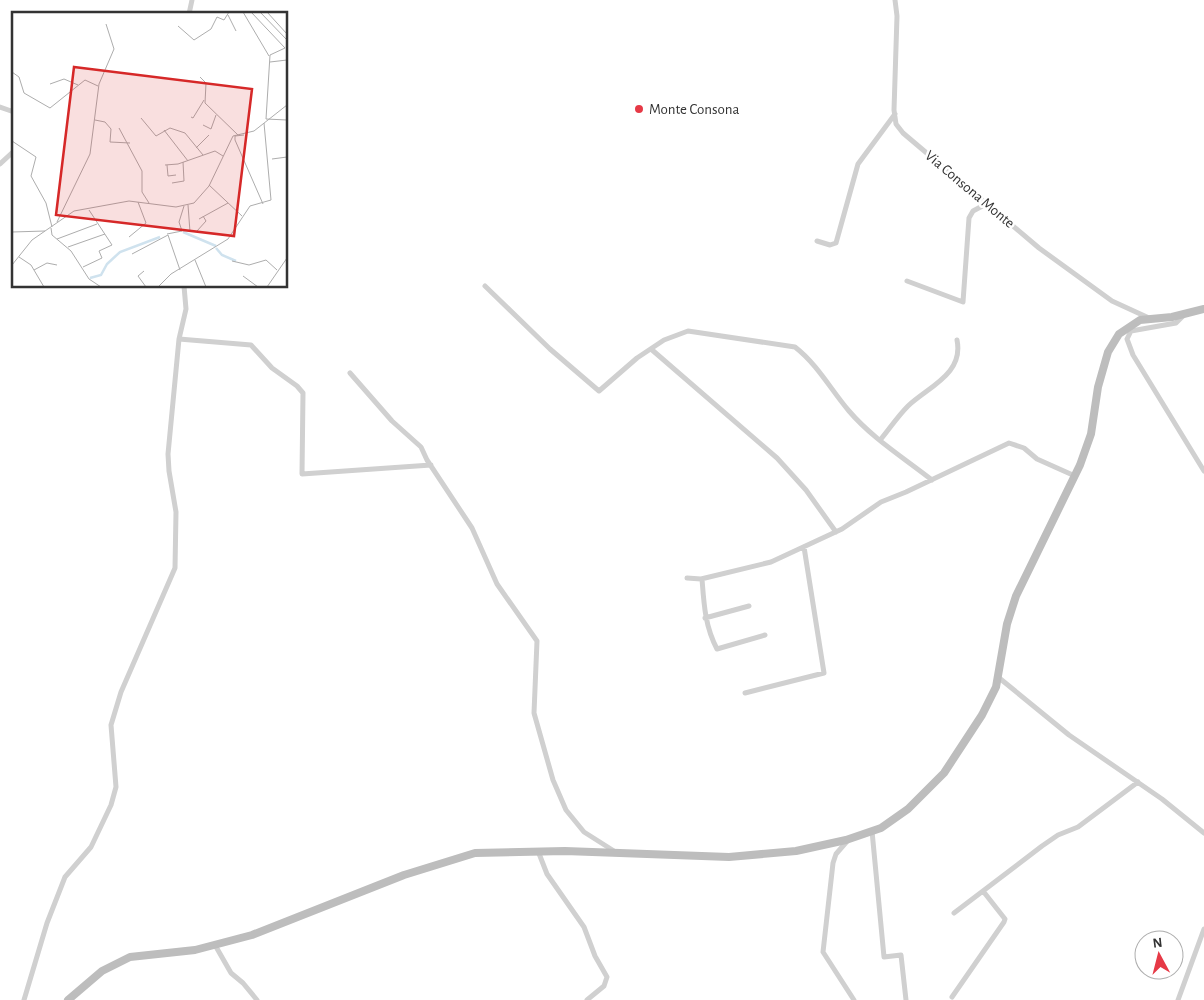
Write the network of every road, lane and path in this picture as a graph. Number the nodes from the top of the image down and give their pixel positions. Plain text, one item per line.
1 (895, 0) edge
2 (0, 107) edge
3 (12, 111) edge
4 (894, 114) junction
5 (12, 153) edge
6 (0, 164) edge
7 (988, 203) junction
8 (817, 241) dead end
9 (907, 281) dead end
10 (485, 286) dead end
11 (184, 288) edge
12 (1204, 309) edge
13 (1186, 314) junction
14 (1150, 319) junction
15 (179, 338) junction
16 (957, 340) dead end
17 (652, 349) junction
18 (350, 373) dead end
19 (881, 439) junction
20 (431, 466) junction
21 (1204, 471) edge
22 (1075, 476) junction
23 (932, 480) junction
24 (836, 532) junction
25 (804, 547) junction
26 (687, 578) dead end
27 (702, 579) junction
28 (749, 606) dead end
29 (705, 618) junction
30 (765, 635) dead end
31 (998, 677) junction
32 (745, 693) dead end
33 (1138, 782) junction
34 (872, 831) junction
35 (1204, 833) edge
36 (849, 839) junction
37 (538, 851) junction
38 (617, 853) junction
39 (983, 891) junction
40 (954, 913) dead end
41 (1204, 929) edge
42 (215, 945) junction
43 (952, 997) dead end
44 (24, 1000) edge
45 (68, 1000) edge
46 (257, 1000) edge
47 (587, 1000) edge
48 (854, 1000) edge
49 (906, 1000) edge
50 (1178, 1000) edge

1 - 4 street
2 - 3 street
4 - 7 street, Via Consona Monte
4 - 8 street
5 - 6 street
7 - 9 street
7 - 14 street, Via Consona Monte
10 - 17 street
11 - 15 street
12 - 13 main road
13 - 14 main road
13 - 21 street
14 - 22 main road
15 - 20 street
15 - 44 street
16 - 19 street
17 - 19 street
17 - 24 street
18 - 20 street
19 - 23 street
20 - 38 street
22 - 23 street
22 - 31 main road
23 - 24 street
24 - 25 street
25 - 27 street
25 - 32 street
26 - 27 street
27 - 29 street
28 - 29 street
29 - 30 street
31 - 33 street
31 - 34 main road
33 - 35 street
33 - 39 street
34 - 36 main road
34 - 49 street
36 - 38 main road
36 - 48 street
37 - 38 main road
37 - 42 main road
37 - 47 street
39 - 40 street
39 - 43 street
41 - 50 street
42 - 45 main road
42 - 46 street

